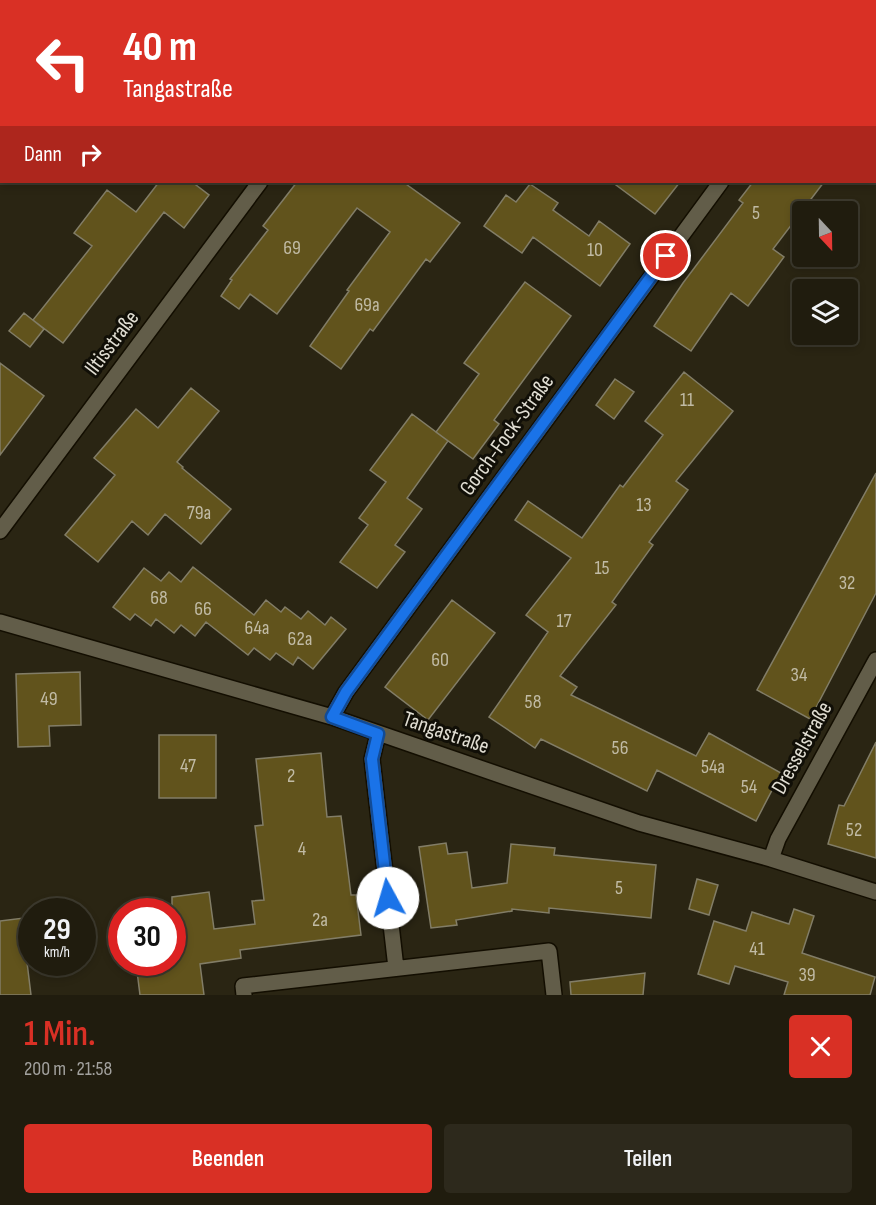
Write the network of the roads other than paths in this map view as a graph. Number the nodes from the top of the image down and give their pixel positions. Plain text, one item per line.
1 (259, 183) edge
2 (720, 183) edge
3 (0, 531) edge
4 (0, 622) edge
5 (876, 660) edge
6 (332, 717) junction
7 (378, 734) junction
8 (771, 859) junction
9 (876, 892) edge
10 (396, 968) junction
11 (244, 995) edge
12 (554, 995) edge

1 - 3 street, Iltisstraße
2 - 6 street, Gorch-Fock-Straße
4 - 6 street, Tangastraße
5 - 8 street, Dresselstraße
6 - 7 street, Tangastraße
7 - 8 street, Tangastraße
7 - 10 street
8 - 9 street, Tangastraße
10 - 11 street
10 - 12 street

